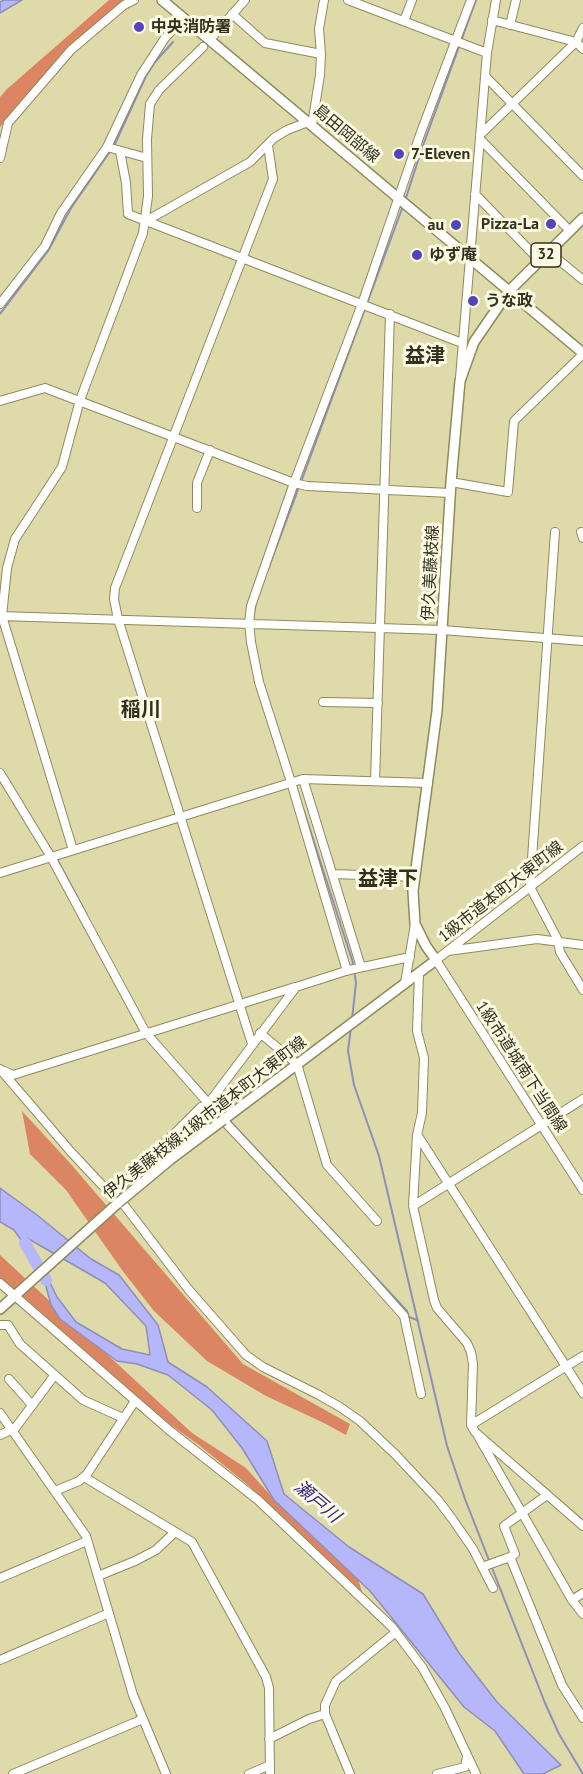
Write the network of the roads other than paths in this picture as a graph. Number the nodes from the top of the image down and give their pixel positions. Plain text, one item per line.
1 (134, 0) edge
2 (162, 0) edge
3 (245, 0) edge
4 (324, 0) edge
5 (348, 0) edge
6 (412, 0) edge
7 (471, 0) edge
8 (496, 0) edge
9 (516, 0) edge
10 (232, 14) junction
11 (183, 18) junction
12 (492, 20) junction
13 (404, 21) junction
14 (510, 25) junction
15 (583, 28) edge
16 (214, 35) dead end
17 (455, 40) junction
18 (576, 42) junction
19 (202, 47) dead end
20 (583, 49) edge
21 (487, 53) junction
22 (321, 54) junction
23 (485, 76) junction
24 (512, 104) junction
25 (310, 124) junction
26 (480, 137) junction
27 (268, 145) junction
28 (107, 147) junction
29 (120, 151) junction
30 (0, 158) edge
31 (147, 158) junction
32 (583, 176) edge
33 (475, 194) junction
34 (399, 198) junction
35 (583, 218) edge
36 (146, 221) junction
37 (570, 231) junction
38 (549, 252) junction
39 (243, 257) junction
40 (470, 258) junction
41 (540, 261) junction
42 (583, 280) edge
43 (509, 291) junction
44 (0, 304) edge
45 (362, 304) junction
46 (390, 314) junction
47 (462, 343) junction
48 (583, 353) edge
49 (459, 381) junction
50 (0, 400) edge
51 (80, 400) junction
52 (174, 436) junction
53 (210, 450) junction
54 (451, 482) junction
55 (294, 483) junction
56 (385, 489) junction
57 (450, 493) junction
58 (197, 508) dead end
59 (555, 532) dead end
60 (1, 616) edge
61 (118, 619) junction
62 (249, 623) junction
63 (380, 628) junction
64 (442, 630) junction
65 (548, 638) junction
66 (583, 641) edge
67 (323, 702) dead end
68 (378, 703) junction
69 (0, 773) edge
70 (303, 779) junction
71 (375, 781) junction
72 (291, 782) junction
73 (428, 783) junction
74 (180, 817) junction
75 (583, 846) edge
76 (73, 850) junction
77 (51, 857) junction
78 (0, 873) edge
79 (333, 874) junction
80 (415, 877) junction
81 (530, 887) junction
82 (415, 924) junction
83 (558, 940) junction
84 (583, 945) edge
85 (447, 951) junction
86 (410, 957) junction
87 (436, 960) junction
88 (361, 968) junction
89 (348, 970) junction
90 (419, 973) junction
91 (405, 982) junction
92 (296, 987) junction
93 (583, 990) edge
94 (239, 1004) junction
95 (260, 1033) junction
96 (146, 1034) junction
97 (252, 1044) junction
98 (297, 1064) junction
99 (0, 1069) edge
100 (583, 1099) edge
101 (208, 1103) junction
102 (223, 1120) junction
103 (542, 1126) junction
104 (417, 1135) junction
105 (188, 1146) junction
106 (448, 1184) junction
107 (583, 1190) edge
108 (112, 1194) junction
109 (121, 1201) junction
110 (413, 1206) junction
111 (377, 1221) dead end
112 (0, 1283) edge
113 (12, 1293) junction
114 (0, 1295) edge
115 (0, 1309) edge
116 (0, 1324) edge
117 (583, 1356) edge
118 (566, 1367) junction
119 (54, 1376) junction
120 (9, 1379) dead end
121 (583, 1393) edge
122 (421, 1394) dead end
123 (135, 1401) junction
124 (32, 1405) junction
125 (0, 1413) edge
126 (123, 1418) junction
127 (473, 1429) junction
128 (12, 1430) junction
129 (0, 1435) edge
130 (84, 1477) junction
131 (55, 1491) junction
132 (547, 1495) junction
133 (521, 1513) junction
134 (583, 1526) edge
135 (175, 1532) junction
136 (87, 1541) junction
137 (510, 1557) junction
138 (483, 1567) junction
139 (98, 1576) junction
140 (0, 1578) edge
141 (493, 1588) dead end
142 (583, 1593) edge
143 (572, 1600) junction
144 (109, 1613) junction
145 (583, 1614) edge
146 (396, 1632) junction
147 (1, 1656) edge
148 (325, 1714) junction
149 (583, 1718) edge
150 (143, 1719) junction
151 (269, 1739) junction
152 (467, 1756) junction
153 (270, 1770) edge
154 (468, 1771) edge
155 (13, 1774) edge
156 (166, 1774) edge
157 (249, 1774) edge
158 (350, 1774) edge
159 (437, 1774) edge
160 (476, 1774) edge

1 - 30 street
2 - 11 main road, 島田岡部線
3 - 10 street
4 - 22 street
5 - 13 street
6 - 13 street
7 - 17 street
8 - 12 street
9 - 14 street
10 - 16 street
10 - 22 street
11 - 25 main road, 島田岡部線
11 - 28 street
12 - 14 street
12 - 21 street
13 - 17 street
14 - 18 street
15 - 18 street
17 - 21 street
17 - 34 street
18 - 20 street
18 - 24 street
19 - 31 street
21 - 23 street
22 - 25 street
23 - 24 street
23 - 26 street
24 - 26 street
24 - 32 street
25 - 27 street
25 - 34 main road, 島田岡部線
26 - 33 street
26 - 37 street
27 - 36 street
27 - 39 street
28 - 29 street
28 - 44 street
29 - 31 street
29 - 36 street
31 - 36 street
33 - 40 street
33 - 41 street
34 - 40 main road, 島田岡部線
34 - 45 street
35 - 37 main road, 32
36 - 39 street
36 - 51 street
37 - 38 main road, 32
38 - 41 main road, 32
38 - 42 street
39 - 45 street
39 - 52 street
40 - 43 main road, 島田岡部線
40 - 47 street
41 - 43 main road, 32
43 - 48 main road
43 - 49 main road, 伊久美藤枝線
45 - 46 street
45 - 55 street
46 - 47 street
46 - 56 street
47 - 49 street
48 - 54 street
49 - 54 main road, 伊久美藤枝線
50 - 51 street
51 - 52 street
51 - 60 street
52 - 53 street
52 - 61 street
53 - 55 street
53 - 58 street
54 - 57 main road, 伊久美藤枝線
55 - 56 street
55 - 62 street
56 - 57 street
56 - 63 street
57 - 64 main road, 伊久美藤枝線
59 - 65 street
60 - 61 street
60 - 76 street
61 - 62 street
61 - 74 street
62 - 63 street
62 - 72 street
63 - 64 street
63 - 68 street
64 - 65 street
64 - 73 main road, 伊久美藤枝線
65 - 66 street
65 - 81 street
67 - 68 street
68 - 71 street
69 - 77 street
70 - 71 street
70 - 72 street
70 - 79 street
71 - 73 street
72 - 74 street
72 - 89 street
73 - 80 main road, 伊久美藤枝線
74 - 76 street
74 - 94 street
75 - 81 street, 1級市道本町大東町線
76 - 77 street
77 - 78 street
77 - 96 street
79 - 80 street
79 - 88 street
80 - 82 main road, 伊久美藤枝線
81 - 83 street
81 - 85 street, 1級市道本町大東町線
82 - 86 street
82 - 87 main road, 伊久美藤枝線
83 - 84 street
83 - 85 street
83 - 93 street
85 - 87 street, 1級市道本町大東町線
86 - 88 street
86 - 91 street
87 - 90 main road, 伊久美藤枝線;1級市道本町大東町線
87 - 103 street, 1級市道城南下当間線
88 - 89 street
89 - 92 street
90 - 91 main road, 伊久美藤枝線;1級市道本町大東町線
90 - 104 street
91 - 98 main road, 伊久美藤枝線;1級市道本町大東町線
92 - 94 street
92 - 95 street
94 - 96 street
94 - 97 street
95 - 97 street
95 - 98 street
96 - 99 street
96 - 101 street
97 - 101 street
98 - 102 main road, 伊久美藤枝線;1級市道本町大東町線
98 - 111 street
99 - 108 street
100 - 103 street
101 - 102 street
101 - 105 street
101 - 108 street
102 - 105 main road, 伊久美藤枝線;1級市道本町大東町線, bridge
102 - 122 street
103 - 106 street
103 - 107 street, 1級市道城南下当間線
104 - 106 street
104 - 110 street
105 - 109 main road, 伊久美藤枝線;1級市道本町大東町線, bridge
106 - 110 street
106 - 118 street
108 - 109 street
109 - 113 main road, 伊久美藤枝線;1級市道本町大東町線
109 - 138 street
110 - 127 street
112 - 113 street
113 - 114 street
113 - 115 main road, 伊久美藤枝線;1級市道本町大東町線
113 - 123 street
116 - 119 street
117 - 118 street
118 - 121 street
118 - 127 street
119 - 124 street
119 - 126 street
120 - 124 street
123 - 126 street
123 - 146 street
124 - 128 street
125 - 128 street
126 - 130 street
127 - 132 street
127 - 133 street
128 - 129 street
128 - 131 street
130 - 131 street
130 - 135 street
131 - 136 street
132 - 133 street
132 - 134 street
133 - 137 street
133 - 143 street
135 - 139 street
135 - 151 street
136 - 139 street
136 - 140 street
137 - 138 street
137 - 149 street
138 - 141 street
139 - 144 street
142 - 143 street
143 - 145 street
144 - 147 street
144 - 150 street
146 - 148 street
146 - 152 street
148 - 151 street
148 - 158 street
150 - 155 street
150 - 156 street
151 - 153 street
152 - 154 street
152 - 160 street
153 - 157 street
154 - 159 street

